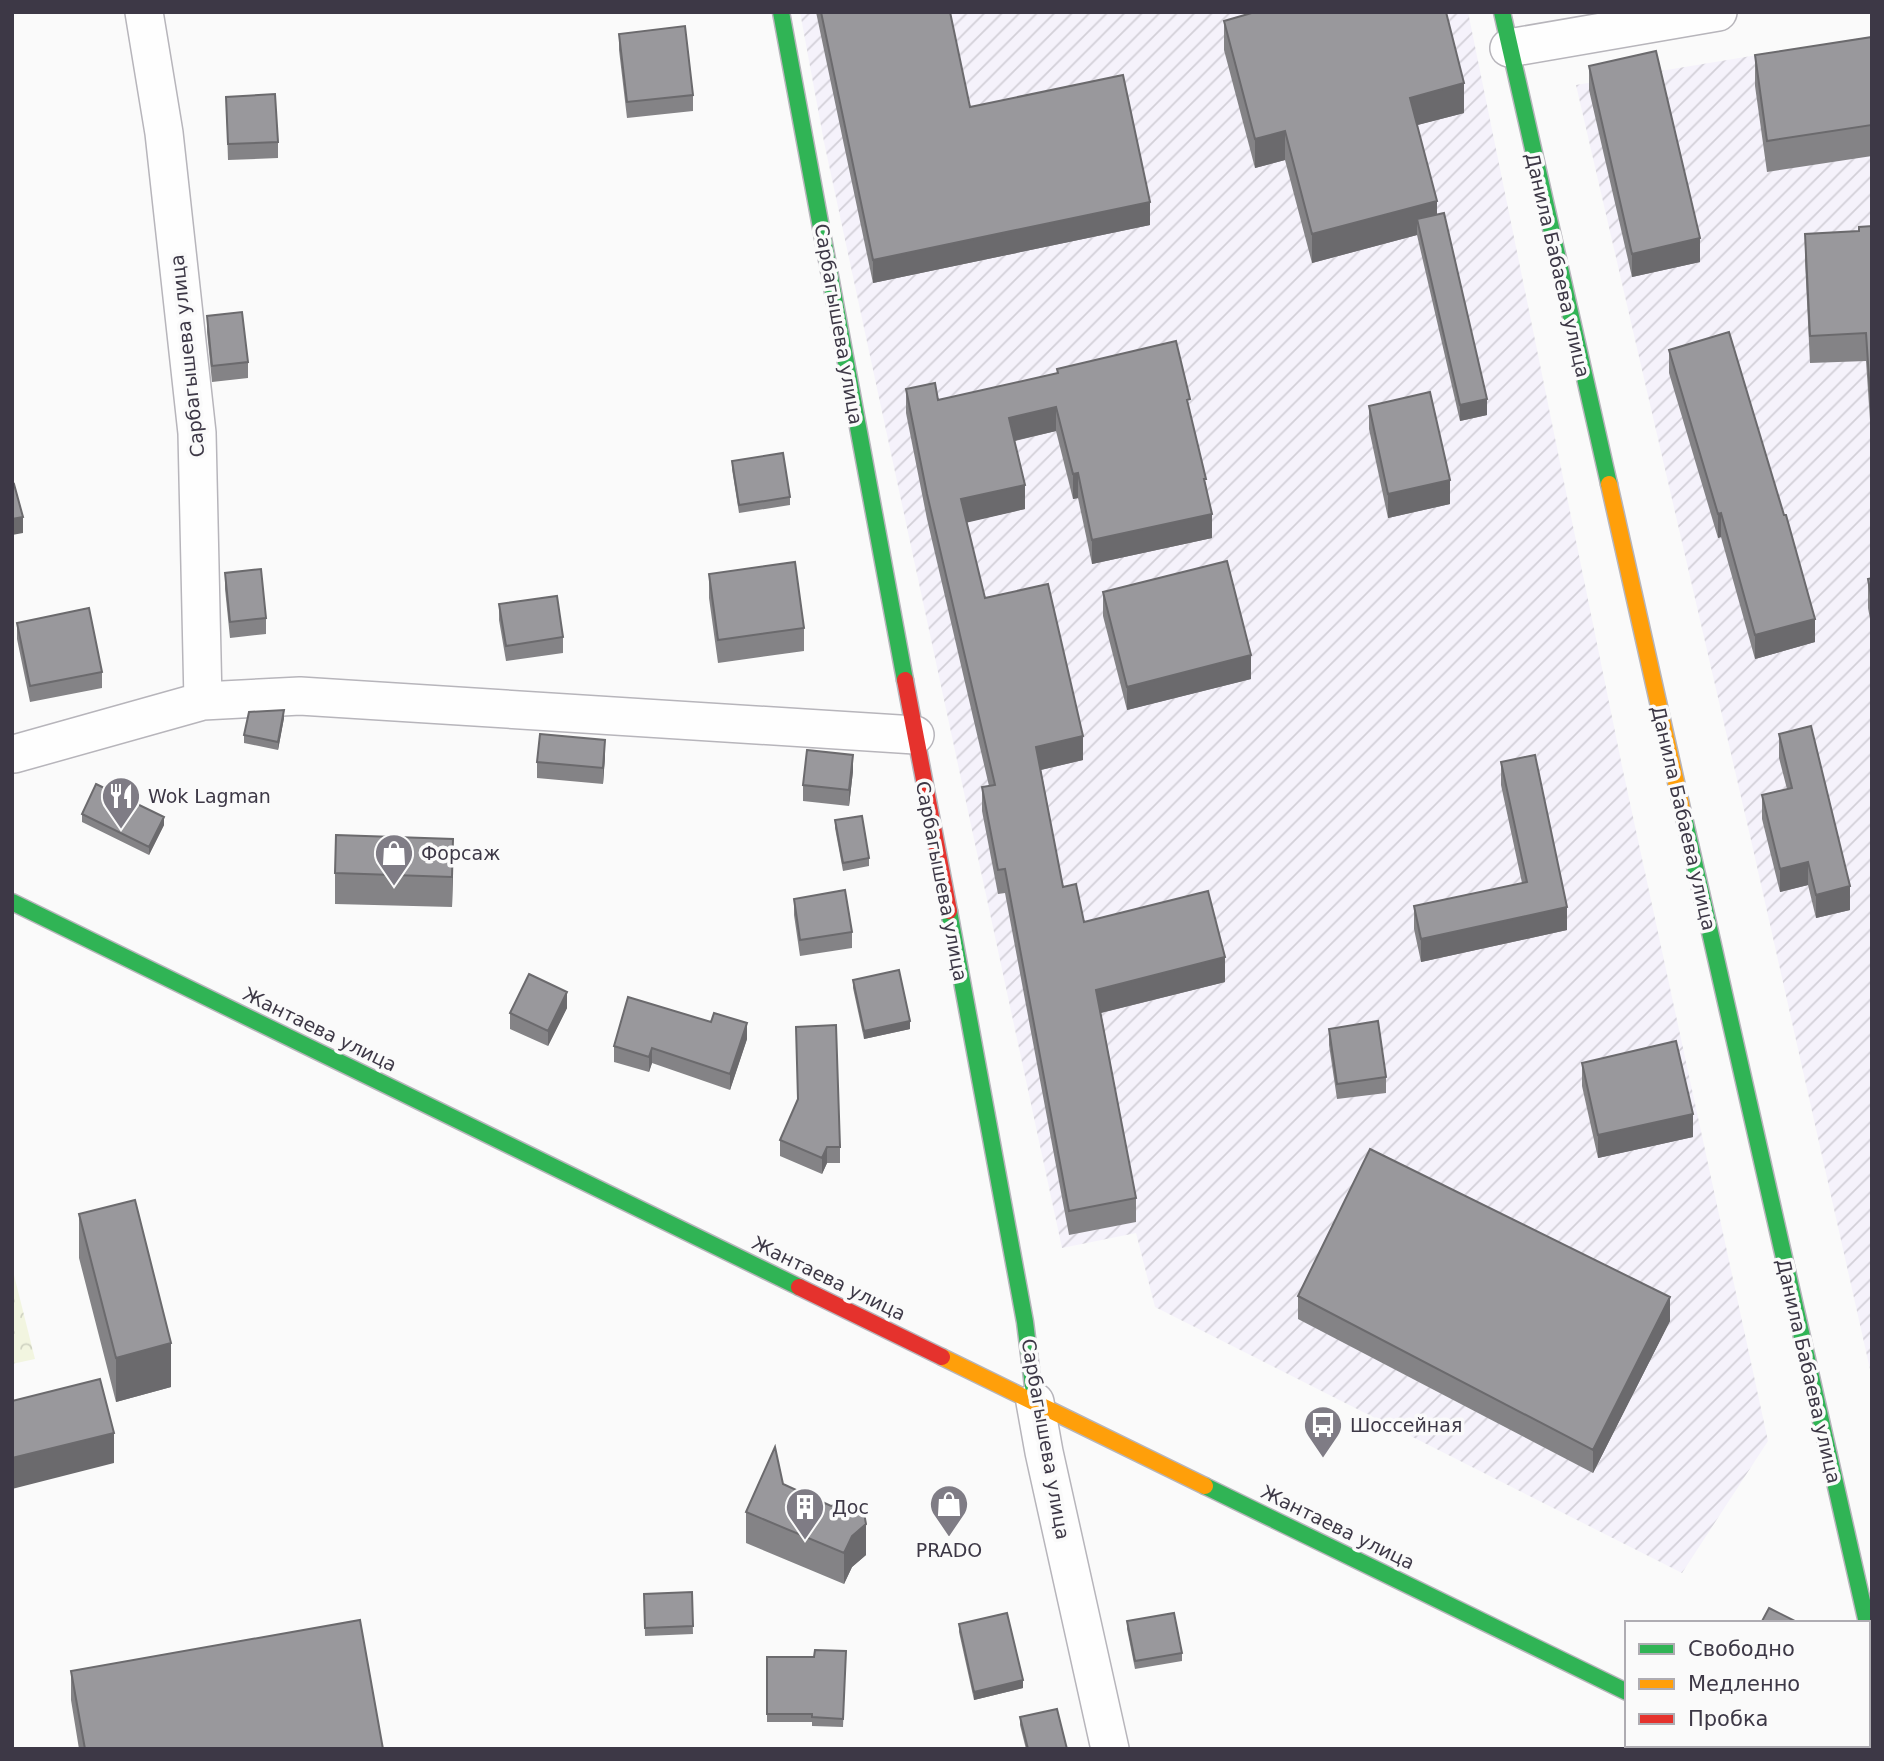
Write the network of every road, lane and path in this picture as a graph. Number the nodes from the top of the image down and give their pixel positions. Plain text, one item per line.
1 (144, 12) edge
2 (781, 12) edge
3 (1502, 12) edge
4 (1718, 12) edge
5 (1509, 48) junction
6 (203, 701) junction
7 (915, 735) junction
8 (13, 754) edge
9 (12, 902) edge
10 (1035, 1402) junction
11 (1867, 1621) edge
12 (1625, 1691) edge
13 (1111, 1749) edge

1 - 6 street, Сарбагышева улица
2 - 7 street, Сарбагышева улица
3 - 5 street, Данила Бабаева улица
4 - 5 street
5 - 11 street, Данила Бабаева улица
6 - 7 street
6 - 8 street
7 - 10 street, Сарбагышева улица
9 - 10 street, Жантаева улица
10 - 12 street, Жантаева улица
10 - 13 street, Сарбагышева улица

